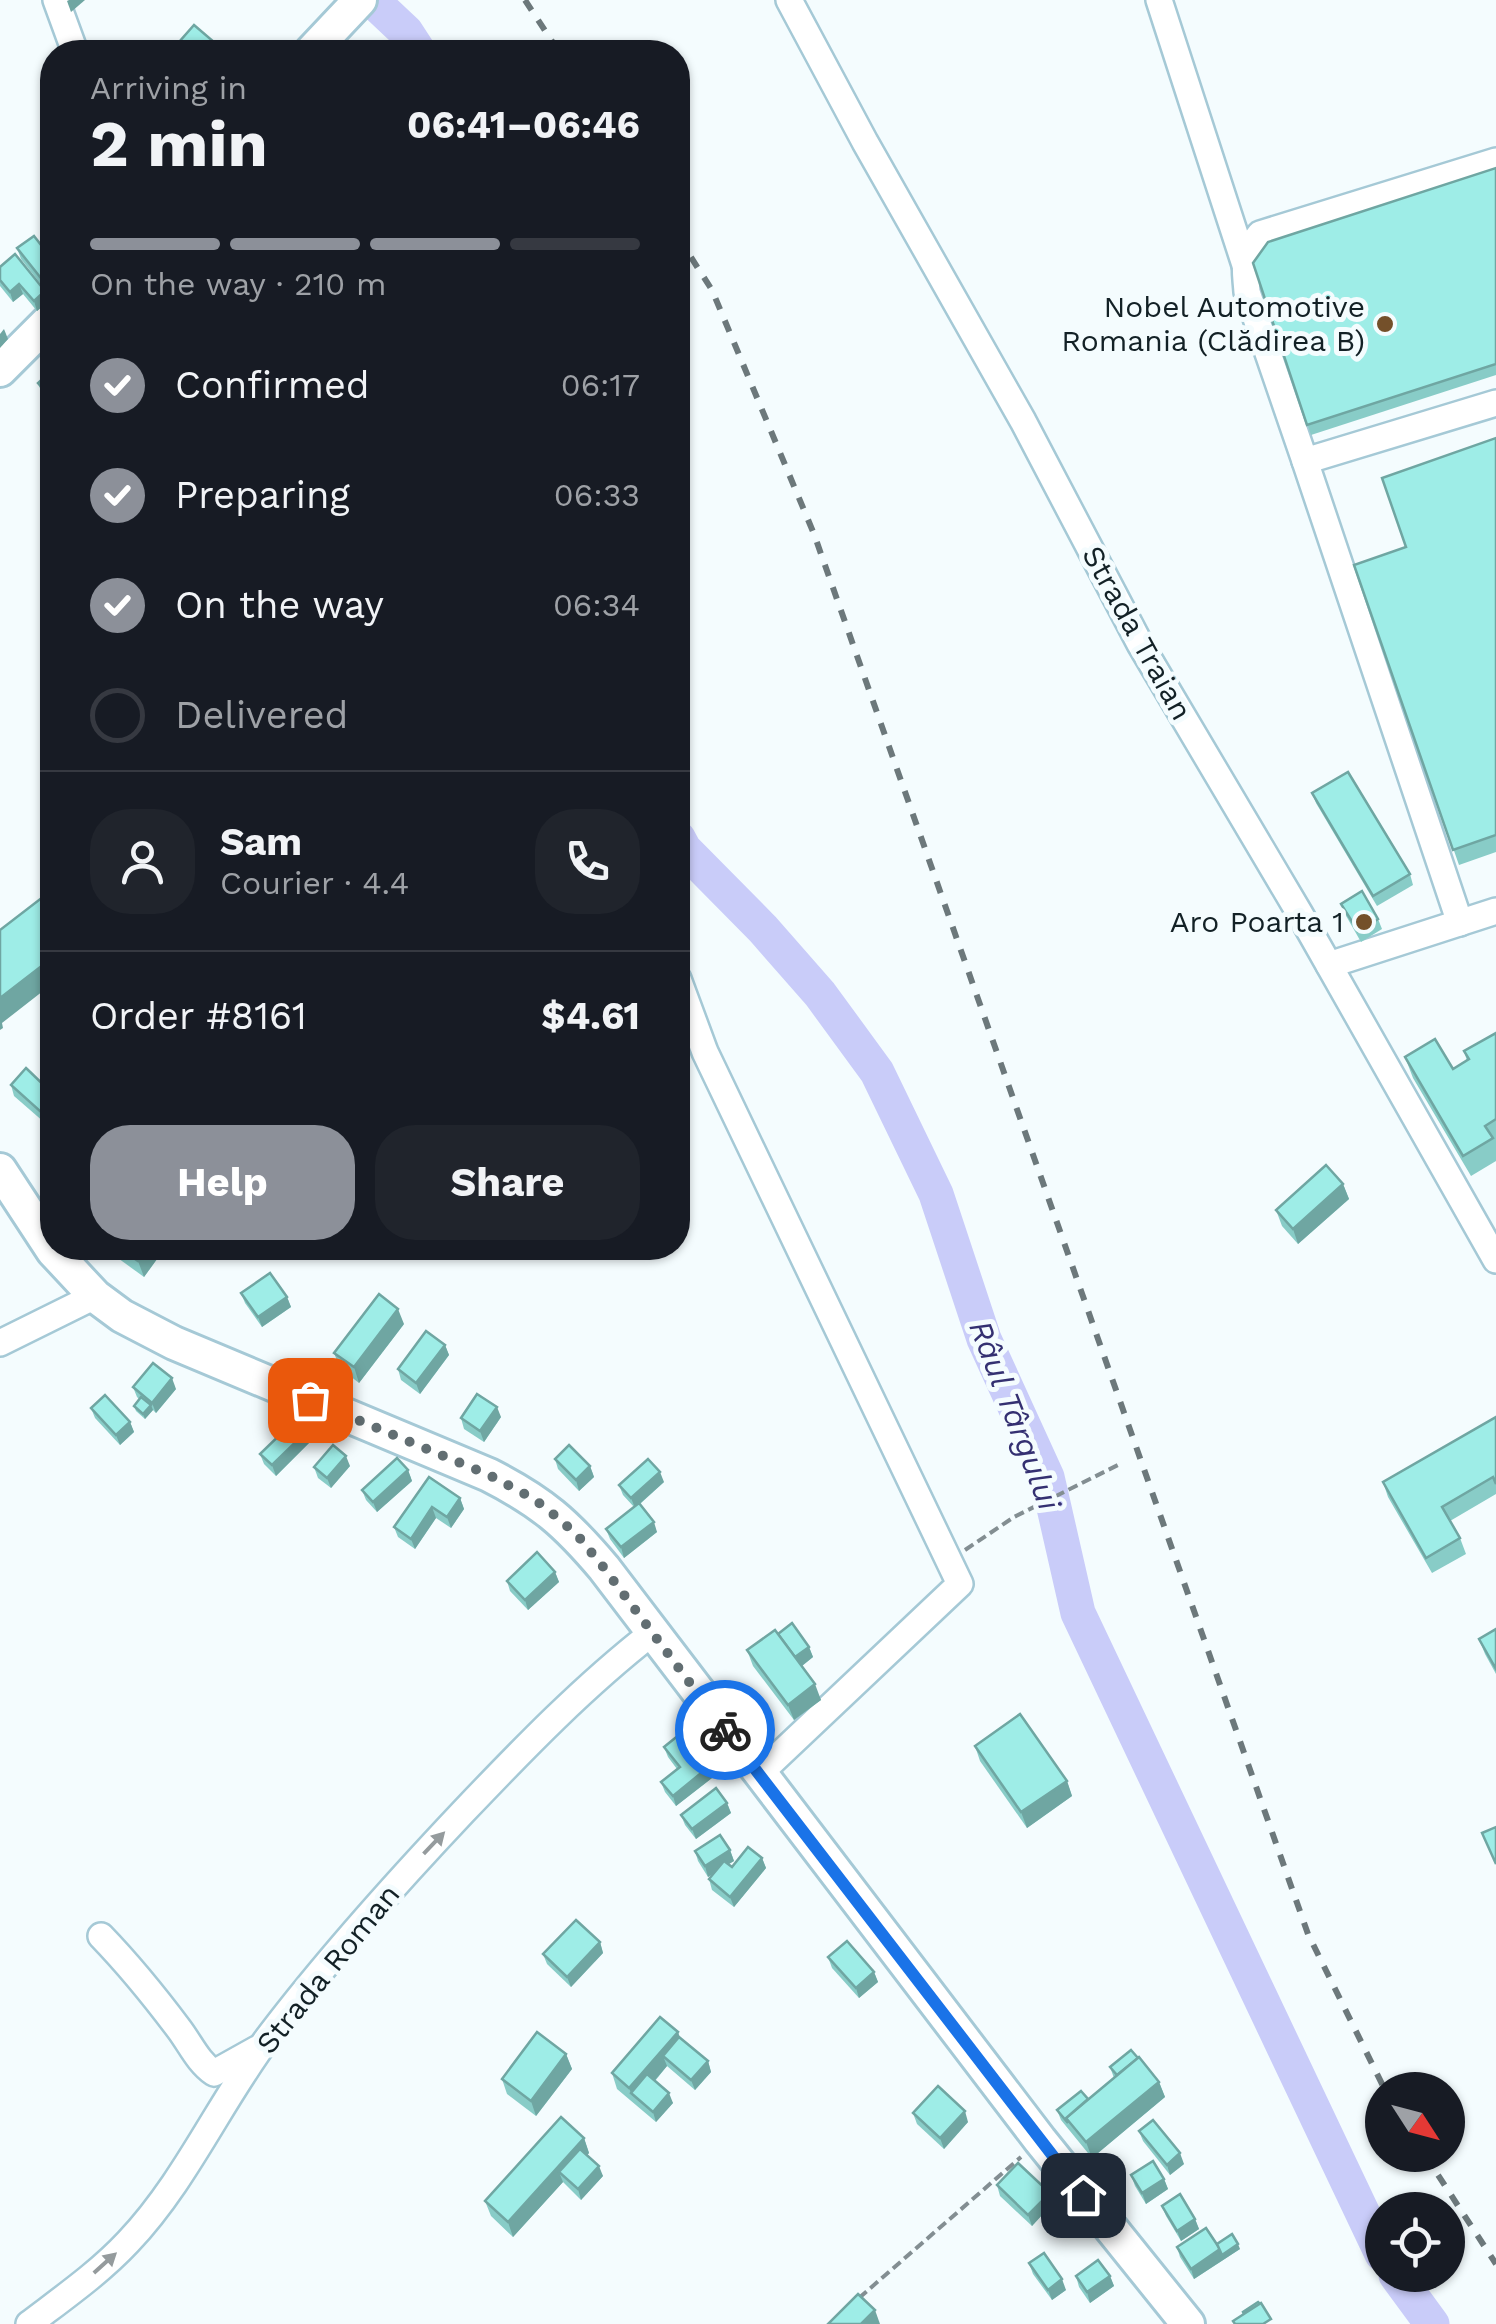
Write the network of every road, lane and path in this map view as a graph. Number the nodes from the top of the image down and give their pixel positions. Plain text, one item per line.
1 (56, 0) edge
2 (360, 0) edge
3 (789, 0) edge
4 (1159, 0) edge
5 (71, 40) edge
6 (322, 40) edge
7 (1496, 160) edge
8 (1245, 265) junction
9 (40, 330) edge
10 (0, 370) edge
11 (1496, 403) edge
12 (1305, 461) junction
13 (1496, 911) edge
14 (1460, 922) junction
15 (1329, 964) junction
16 (690, 1011) edge
17 (0, 1170) edge
18 (40, 1229) edge
19 (64, 1260) edge
20 (1496, 1260) edge
21 (95, 1296) junction
22 (0, 1343) edge
23 (1120, 1464) dead end
24 (949, 1561) junction
25 (652, 1633) junction
26 (759, 1774) junction
27 (101, 1936) dead end
28 (261, 2048) junction
29 (1040, 2140) junction
30 (856, 2301) edge
31 (28, 2324) edge
32 (1188, 2324) edge

1 - 5 street
2 - 6 main road
3 - 15 street, Strada Traian
4 - 8 street
7 - 8 street
8 - 12 street
9 - 10 main road
11 - 12 street
12 - 14 street
13 - 14 street
14 - 15 street
15 - 20 street, Strada Traian
16 - 24 street
17 - 18 main road
19 - 21 main road
21 - 22 street
21 - 25 main road
23 - 24 path
24 - 26 street
25 - 26 main road
28 -> 25 street, Strada Roman
26 - 29 main road
27 - 28 street
31 -> 28 street, Strada Roman
29 - 30 path
29 - 32 main road

